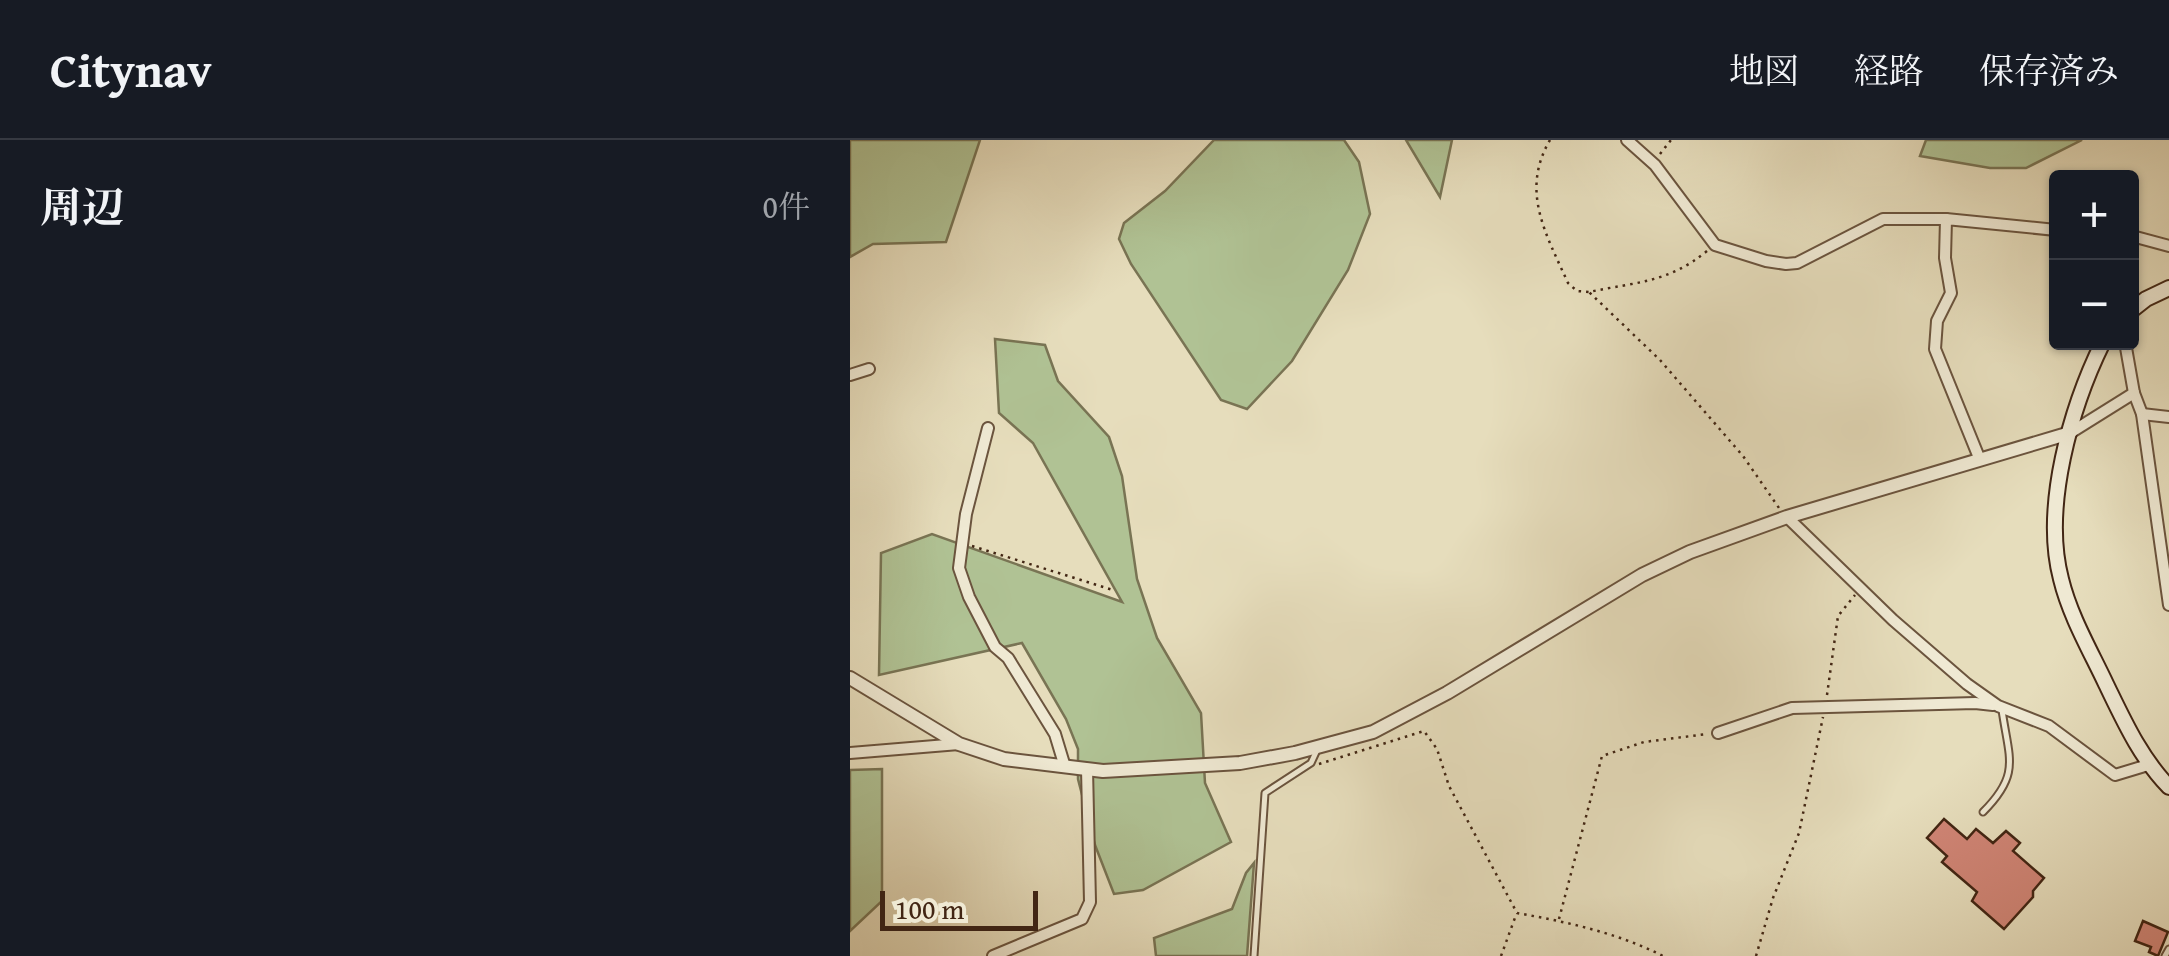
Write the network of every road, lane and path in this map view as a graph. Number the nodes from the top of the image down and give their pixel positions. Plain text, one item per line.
1 (1550, 140) edge
2 (1627, 140) edge
3 (1672, 140) edge
4 (1654, 164) junction
5 (1946, 218) junction
6 (2049, 229) edge
7 (2139, 238) edge
8 (1715, 245) junction
9 (2169, 246) edge
10 (2169, 288) edge
11 (1589, 292) junction
12 (2139, 304) edge
13 (2099, 350) edge
14 (2126, 350) edge
15 (868, 369) dead end
16 (850, 375) edge
17 (2134, 393) junction
18 (2142, 414) junction
19 (2169, 418) edge
20 (988, 428) dead end
21 (2070, 434) junction
22 (1980, 460) junction
23 (1787, 517) junction
24 (961, 542) junction
25 (2166, 559) edge
26 (1861, 588) junction
27 (1113, 590) dead end
28 (2169, 604) edge
29 (850, 678) edge
30 (1826, 706) junction
31 (2000, 706) junction
32 (1718, 733) joint
33 (959, 744) junction
34 (1318, 747) junction
35 (850, 754) edge
36 (2169, 762) edge
37 (1312, 763) junction
38 (1065, 767) junction
39 (2150, 768) junction
40 (1088, 769) junction
41 (2169, 787) edge
42 (1983, 812) dead end
43 (1517, 913) junction
44 (1559, 921) junction
45 (2169, 949) edge
46 (993, 956) edge
47 (1254, 956) edge
48 (1501, 956) edge
49 (1663, 956) edge
50 (1756, 956) edge
51 (2165, 956) edge

1 - 11 path
2 - 4 street
3 - 4 path
4 - 8 street
5 - 6 street
5 - 8 street
5 - 22 street
7 - 9 street
8 - 11 path
10 - 12 main road
11 - 23 path
13 - 21 main road
14 - 17 street
15 - 16 street
17 - 18 street
17 - 21 street
18 - 19 street
18 - 25 street
20 - 24 street
21 - 22 street
21 - 39 main road
22 - 23 street
23 - 26 street
23 - 34 street
24 - 27 path
24 - 38 street
25 - 28 street
26 - 30 path
26 - 31 street
29 - 33 street
30 - 31 street
30 - 32 street
30 - 50 path
31 - 39 street
31 - 42 lane
32 - 44 path
33 - 35 street
33 - 38 street
34 - 37 lane
34 - 40 street
36 - 39 street
37 - 43 path
37 - 47 lane
38 - 40 street
39 - 41 main road
40 - 46 street
43 - 44 path
43 - 48 path
44 - 49 path
45 - 51 lane

